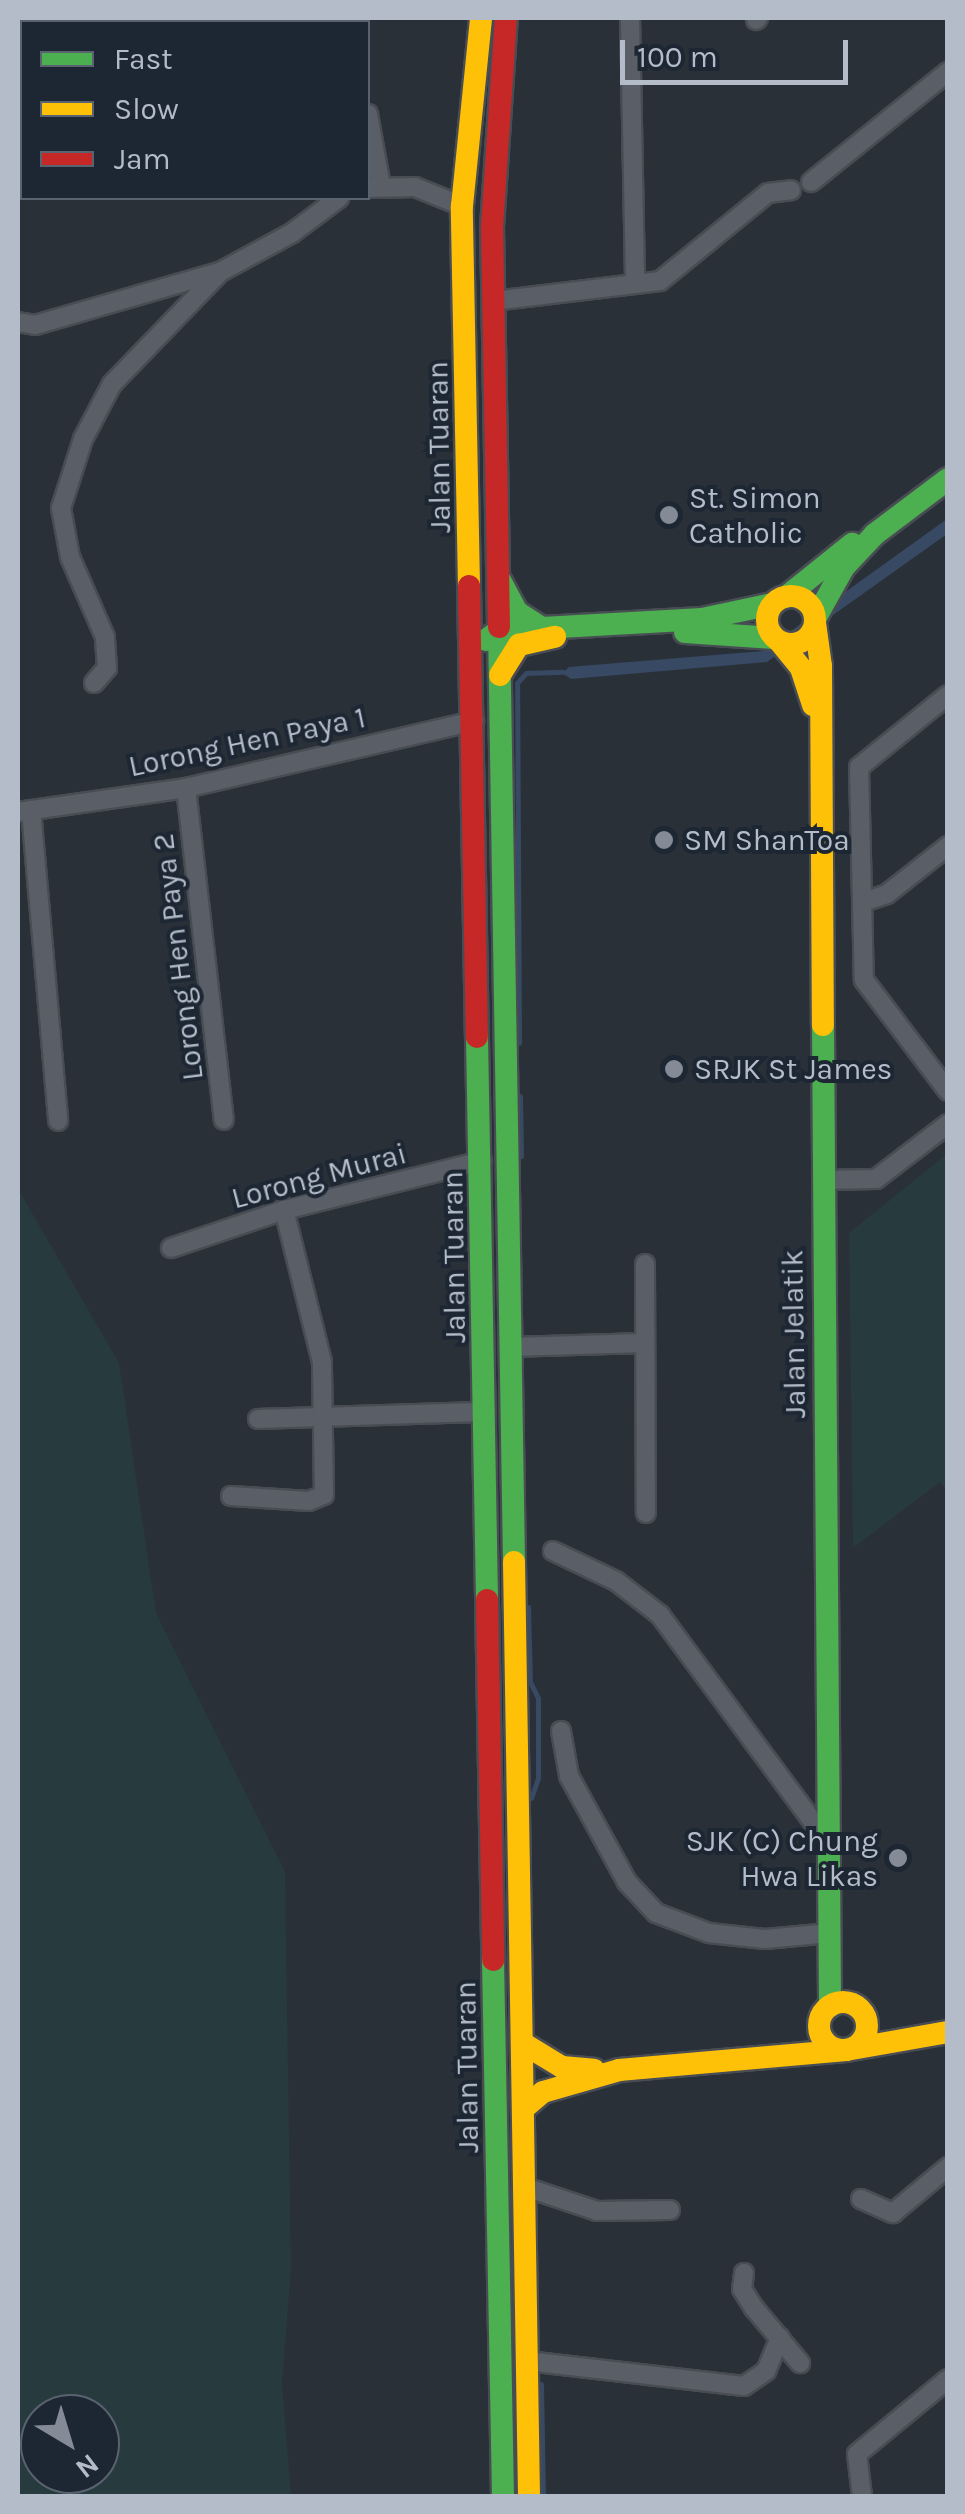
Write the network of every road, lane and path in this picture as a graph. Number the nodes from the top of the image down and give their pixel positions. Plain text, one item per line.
1 (481, 18) edge
2 (506, 18) edge
3 (630, 18) edge
4 (948, 72) edge
5 (370, 138) edge
6 (811, 182) dead end
7 (374, 187) edge
8 (790, 190) dead end
9 (336, 200) edge
10 (462, 206) junction
11 (220, 272) junction
12 (636, 284) junction
13 (493, 301) junction
14 (18, 322) edge
15 (948, 479) edge
16 (875, 534) junction
17 (500, 582) junction
18 (779, 600) junction
19 (815, 621) junction
20 (542, 628) junction
21 (500, 630) junction
22 (777, 640) junction
23 (500, 675) junction
24 (94, 682) dead end
25 (948, 694) edge
26 (474, 721) junction
27 (818, 724) junction
28 (186, 788) junction
29 (476, 800) junction
30 (24, 811) edge
31 (948, 846) edge
32 (863, 902) junction
33 (948, 1091) edge
34 (224, 1120) dead end
35 (58, 1121) dead end
36 (948, 1124) edge
37 (482, 1161) junction
38 (823, 1180) junction
39 (284, 1210) junction
40 (171, 1248) dead end
41 (645, 1264) dead end
42 (643, 1342) junction
43 (512, 1349) junction
44 (486, 1412) junction
45 (320, 1416) junction
46 (258, 1419) dead end
47 (487, 1439) junction
48 (231, 1496) dead end
49 (646, 1513) dead end
50 (554, 1551) dead end
51 (561, 1731) dead end
52 (830, 1844) junction
53 (831, 1938) junction
54 (857, 2008) junction
55 (826, 2010) junction
56 (948, 2032) edge
57 (922, 2036) junction
58 (524, 2044) junction
59 (846, 2050) junction
60 (752, 2054) junction
61 (619, 2070) junction
62 (524, 2108) junction
63 (498, 2110) junction
64 (948, 2167) edge
65 (525, 2187) junction
66 (861, 2199) dead end
67 (670, 2210) dead end
68 (744, 2273) dead end
69 (780, 2338) junction
70 (536, 2362) junction
71 (800, 2363) dead end
72 (948, 2379) edge
73 (503, 2496) edge
74 (529, 2496) edge
75 (862, 2496) edge

1 - 10 main road, Jalan Tuaran
2 - 13 main road, Jalan Tuaran
3 - 12 street
4 - 6 street
5 - 7 street
7 - 10 street
8 - 12 street
9 - 11 street
10 - 26 main road, Jalan Tuaran
11 - 14 street
11 - 24 street
12 - 13 street
13 - 17 main road, Jalan Tuaran
15 - 16 main road
16 - 18 main road
16 - 19 main road
17 - 20 main road
17 - 21 main road, Jalan Tuaran
18 - 19 main road
18 - 20 main road
18 - 22 main road
19 - 22 main road
19 - 27 main road, Jalan Jelatik
20 - 21 main road
21 - 23 main road, Jalan Tuaran
21 - 29 main road
22 - 23 main road
22 - 27 main road, Jalan Jelatik
23 - 43 main road, Jalan Tuaran
25 - 32 street
26 - 28 street, Lorong Hen Paya 1
26 - 29 main road, Jalan Tuaran
27 - 38 main road, Jalan Jelatik
28 - 30 street, Lorong Hen Paya 1
28 - 34 street, Lorong Hen Paya 2
29 - 37 main road, Jalan Tuaran
30 - 35 street
31 - 32 street
32 - 33 street
36 - 38 street
37 - 39 street, Lorong Murai
37 - 44 main road, Jalan Tuaran
38 - 52 main road, Jalan Jelatik
39 - 40 street, Lorong Murai
39 - 45 street
41 - 42 street
42 - 43 street
42 - 49 street
43 - 47 main road
43 - 58 main road, Jalan Tuaran
44 - 45 street
44 - 47 main road, Jalan Tuaran
45 - 46 street
45 - 48 street
47 - 63 main road, Jalan Tuaran
50 - 52 street
51 - 53 street
52 - 53 main road, Jalan Jelatik
53 - 54 main road, Jalan Jelatik
53 - 55 main road, Jalan Jelatik
54 - 55 main road
54 - 57 main road
54 - 59 main road
55 - 59 main road
55 - 60 main road
56 - 57 main road
57 - 59 main road
58 - 61 main road
58 - 62 main road, Jalan Tuaran
58 - 63 main road
59 - 60 main road
60 - 61 main road
61 - 62 main road
62 - 65 main road, Jalan Tuaran
63 - 73 main road, Jalan Tuaran
64 - 66 street
65 - 67 street
65 - 70 main road, Jalan Tuaran
68 - 69 street
69 - 70 street
69 - 71 street
70 - 74 main road, Jalan Tuaran
72 - 75 street

